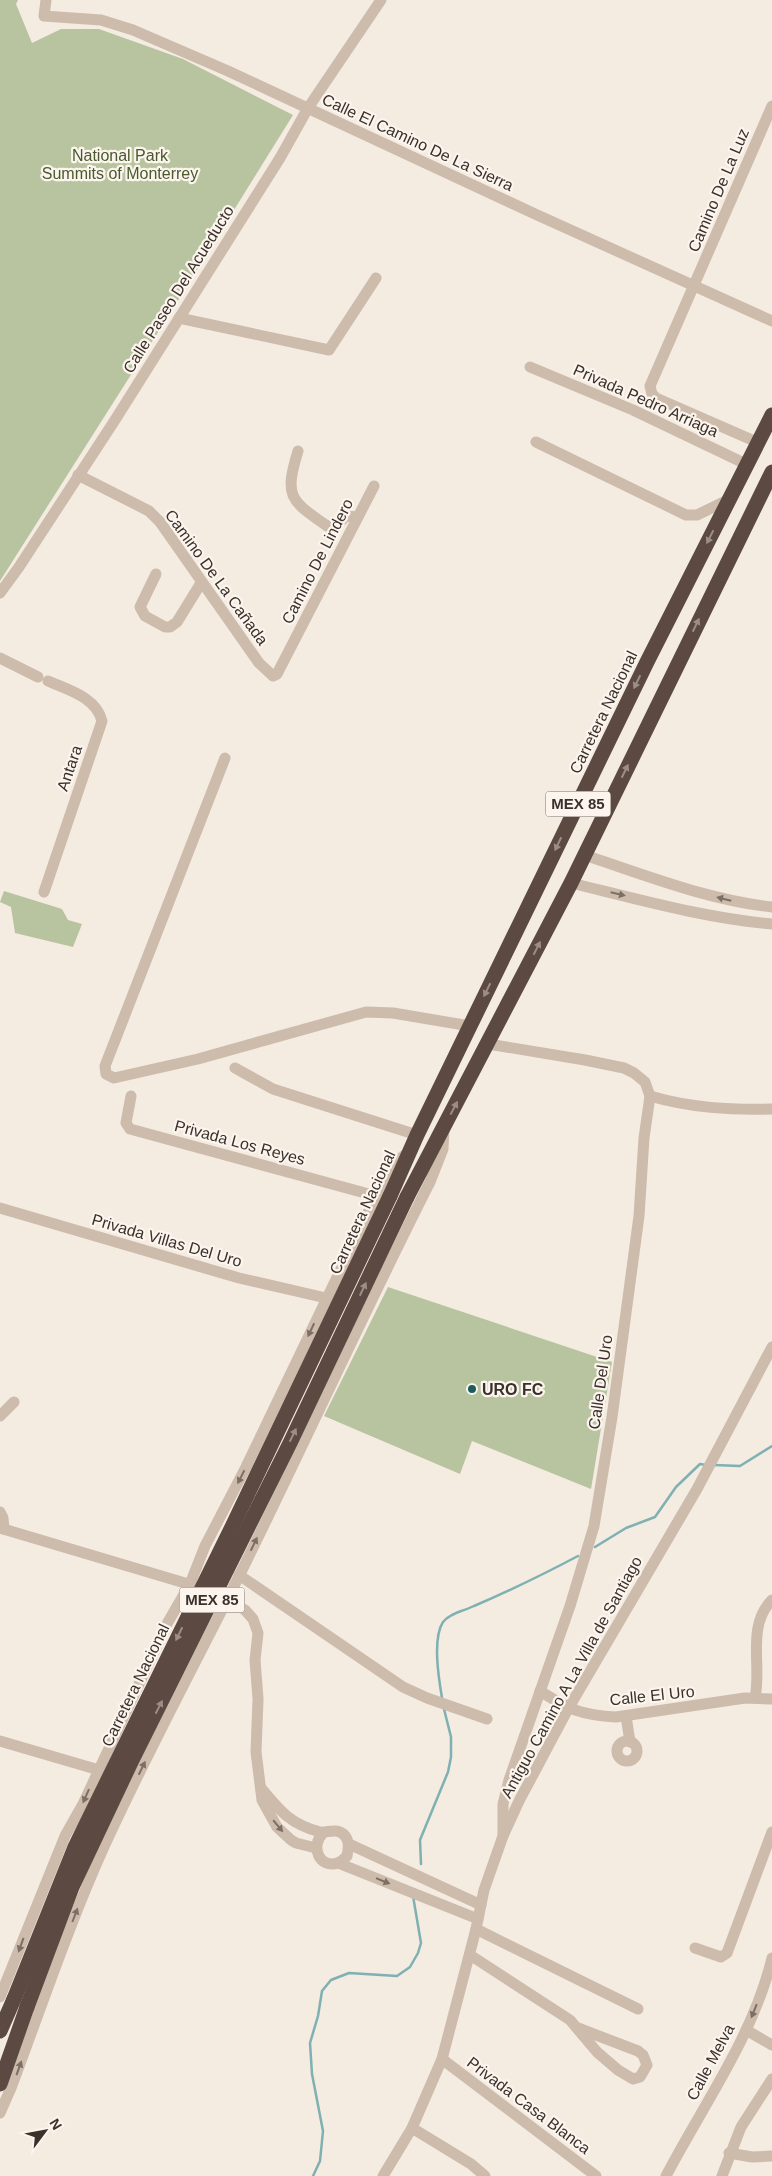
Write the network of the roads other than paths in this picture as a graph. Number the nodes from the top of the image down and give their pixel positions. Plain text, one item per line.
1 (46, 0) edge
2 (381, 0) edge
3 (772, 106) edge
4 (308, 108) junction
5 (376, 278) dead end
6 (694, 286) junction
7 (178, 318) junction
8 (772, 321) edge
9 (530, 367) dead end
10 (772, 415) edge
11 (536, 442) dead end
12 (759, 442) junction
13 (298, 451) dead end
14 (748, 465) junction
15 (772, 472) edge
16 (78, 475) junction
17 (374, 486) dead end
18 (730, 499) junction
19 (357, 517) junction
20 (156, 574) dead end
21 (201, 583) junction
22 (0, 593) edge
23 (0, 658) edge
24 (274, 676) joint
25 (225, 758) dead end
26 (584, 855) junction
27 (571, 883) junction
28 (693, 891) junction
29 (44, 892) dead end
30 (772, 908) edge
31 (686, 910) junction
32 (772, 924) edge
33 (470, 1026) junction
34 (488, 1044) junction
35 (235, 1068) dead end
36 (131, 1096) dead end
37 (650, 1096) junction
38 (772, 1109) edge
39 (444, 1126) junction
40 (417, 1135) junction
41 (383, 1196) junction
42 (0, 1208) edge
43 (326, 1298) junction
44 (772, 1348) edge
45 (14, 1402) dead end
46 (0, 1416) edge
47 (0, 1512) edge
48 (2, 1529) edge
49 (205, 1546) junction
50 (245, 1564) junction
51 (239, 1575) junction
52 (190, 1584) junction
53 (227, 1600) junction
54 (772, 1600) edge
55 (168, 1622) junction
56 (204, 1641) junction
57 (540, 1691) junction
58 (750, 1698) junction
59 (772, 1699) edge
60 (568, 1709) junction
61 (626, 1716) junction
62 (487, 1719) dead end
63 (0, 1741) edge
64 (630, 1742) dead end
65 (99, 1770) junction
66 (260, 1787) junction
67 (772, 1832) edge
68 (323, 1833) junction
69 (503, 1836) junction
70 (349, 1844) junction
71 (316, 1848) junction
72 (338, 1863) junction
73 (481, 1905) junction
74 (477, 1924) junction
75 (695, 1948) dead end
76 (470, 1955) junction
77 (772, 1958) edge
78 (13, 2001) edge
79 (638, 2009) dead end
80 (578, 2028) junction
81 (746, 2030) junction
82 (0, 2031) edge
83 (772, 2045) edge
84 (442, 2059) junction
85 (772, 2079) edge
86 (0, 2084) edge
87 (0, 2113) edge
88 (412, 2128) junction
89 (729, 2154) junction
90 (772, 2156) edge
91 (383, 2176) edge
92 (486, 2176) edge
93 (596, 2176) edge
94 (666, 2176) edge
95 (722, 2176) edge

1 - 4 street, Calle El Camino De La Sierra
2 - 4 street, Calle Paseo Del Acueducto
3 - 6 street, Camino De La Luz
4 - 6 street, Calle El Camino De La Sierra
4 - 7 street, Calle Paseo Del Acueducto
5 - 7 street
6 - 8 street, Calle El Camino De La Sierra
6 - 12 street, Camino De La Luz
7 - 16 street, Calle Paseo Del Acueducto
9 - 14 street, Privada Pedro Arriaga
10 - 12 highway, Carretera Nacional / MEX 85
11 - 18 street
12 - 14 highway, Carretera Nacional / MEX 85
13 - 19 street
14 - 18 highway, Carretera Nacional / MEX 85
26 -> 15 highway, Carretera Nacional / MEX 85
16 - 21 street, Camino De La Cañada
16 - 22 street, Calle Paseo Del Acueducto
17 - 19 street, Camino De Lindero
18 -> 33 highway, Carretera Nacional / MEX 85
19 - 24 street, Camino De Lindero
20 - 21 street
21 - 24 street, Camino De La Cañada
23 - 29 street, Antara
25 - 33 street
26 - 27 highway, Carretera Nacional / MEX 85
26 - 28 street
27 -> 31 street
34 -> 27 highway, Carretera Nacional / MEX 85
30 -> 28 street
28 - 31 street
31 - 32 street
33 - 40 highway, Carretera Nacional / MEX 85
34 - 37 street
39 -> 34 highway, Carretera Nacional / MEX 85
35 - 40 street
36 - 41 street, Privada Los Reyes
37 - 38 street
37 - 57 street, Calle Del Uro
50 -> 39 street, MEX 85
78 -> 39 highway, Carretera Nacional / MEX 85, bridge
40 - 41 highway, Carretera Nacional / MEX 85
41 - 43 street, MEX 85
41 -> 78 highway, Carretera Nacional / MEX 85, bridge
42 - 43 street, Privada Villas Del Uro
43 -> 49 street, MEX 85
44 - 60 street, Antiguo Camino A La Villa de Santiago
45 - 46 street
47 - 48 street
48 - 52 street
49 - 50 street, MEX 85
49 - 52 street, MEX 85
50 - 51 street, MEX 85
51 - 53 street, MEX 85
51 - 62 street
52 - 53 street, MEX 85
52 - 55 street, MEX 85
53 - 56 street, MEX 85
53 - 66 street
54 - 58 street
55 - 56 street, MEX 85
55 - 65 street, MEX 85
87 -> 56 street, MEX 85
57 - 60 street, Calle El Uro
57 - 69 street, Calle Del Uro
58 - 59 street, Calle El Uro
58 - 61 street, Calle El Uro
60 - 61 street, Calle El Uro
60 - 69 street, Antiguo Camino A La Villa de Santiago
61 - 64 street
63 - 65 street
65 -> 78 street, MEX 85
66 - 68 street
66 -> 71 street
67 - 75 street
68 - 70 street
68 - 71 street
69 - 73 street, Antiguo Camino A La Villa de Santiago
70 - 72 street
70 - 73 street
71 - 72 street
72 -> 74 street
73 - 74 street, Antiguo Camino A La Villa de Santiago
74 - 76 street, Antiguo Camino A La Villa de Santiago
74 - 79 street
76 - 80 street
76 - 84 street, Antiguo Camino A La Villa de Santiago
77 -> 81 street, Calle Melva
78 - 82 highway, Carretera Nacional / MEX 85
78 - 86 highway, Carretera Nacional / MEX 85
80 - 80 street
81 - 83 street
81 - 94 street, Calle Melva
84 - 88 street, Antiguo Camino A La Villa de Santiago
84 - 93 street, Privada Casa Blanca
85 - 89 street
88 - 91 street, Antiguo Camino A La Villa de Santiago
88 - 92 street
89 - 90 street
89 - 95 street

